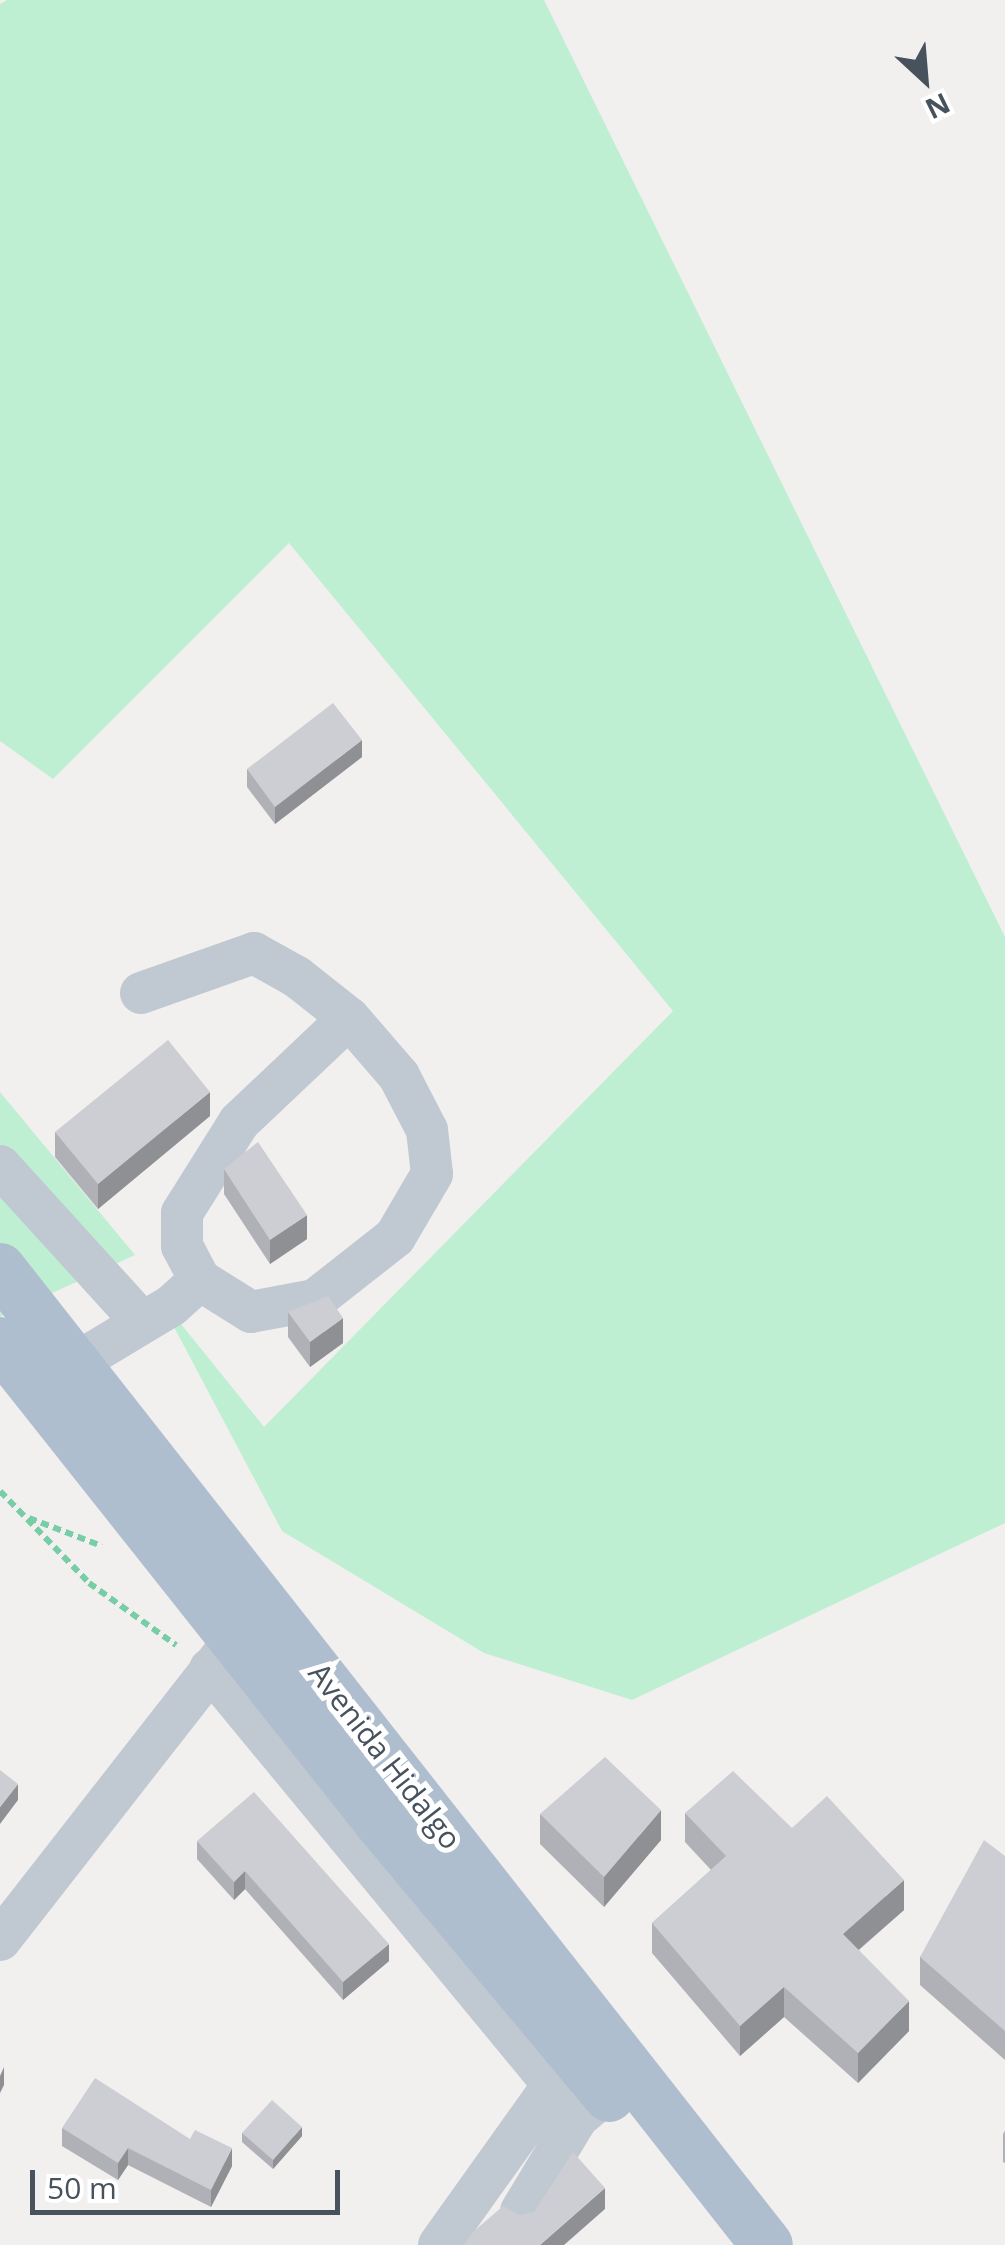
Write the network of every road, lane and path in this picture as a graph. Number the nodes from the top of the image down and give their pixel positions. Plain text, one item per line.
1 (141, 993) dead end
2 (348, 1018) junction
3 (0, 1166) edge
4 (0, 1270) edge
5 (200, 1280) junction
6 (142, 1322) junction
7 (13, 1335) edge
8 (54, 1376) junction
9 (0, 1491) edge
10 (223, 1654) junction
11 (0, 1940) edge
12 (593, 2064) junction
13 (521, 2211) edge
14 (755, 2244) edge
15 (439, 2245) edge

1 - 2 street
2 - 5 street
2 - 5 street
3 - 6 street
4 - 7 main road, Avenida Hidalgo
5 - 6 street
6 - 8 street
7 - 8 main road, Avenida Hidalgo
8 - 10 main road, Avenida Hidalgo
8 - 12 main road, Avenida Hidalgo
9 - 10 path
10 - 11 street
10 - 12 main road, Avenida Hidalgo
12 - 13 street
12 - 14 main road, Avenida Hidalgo
12 - 15 street

